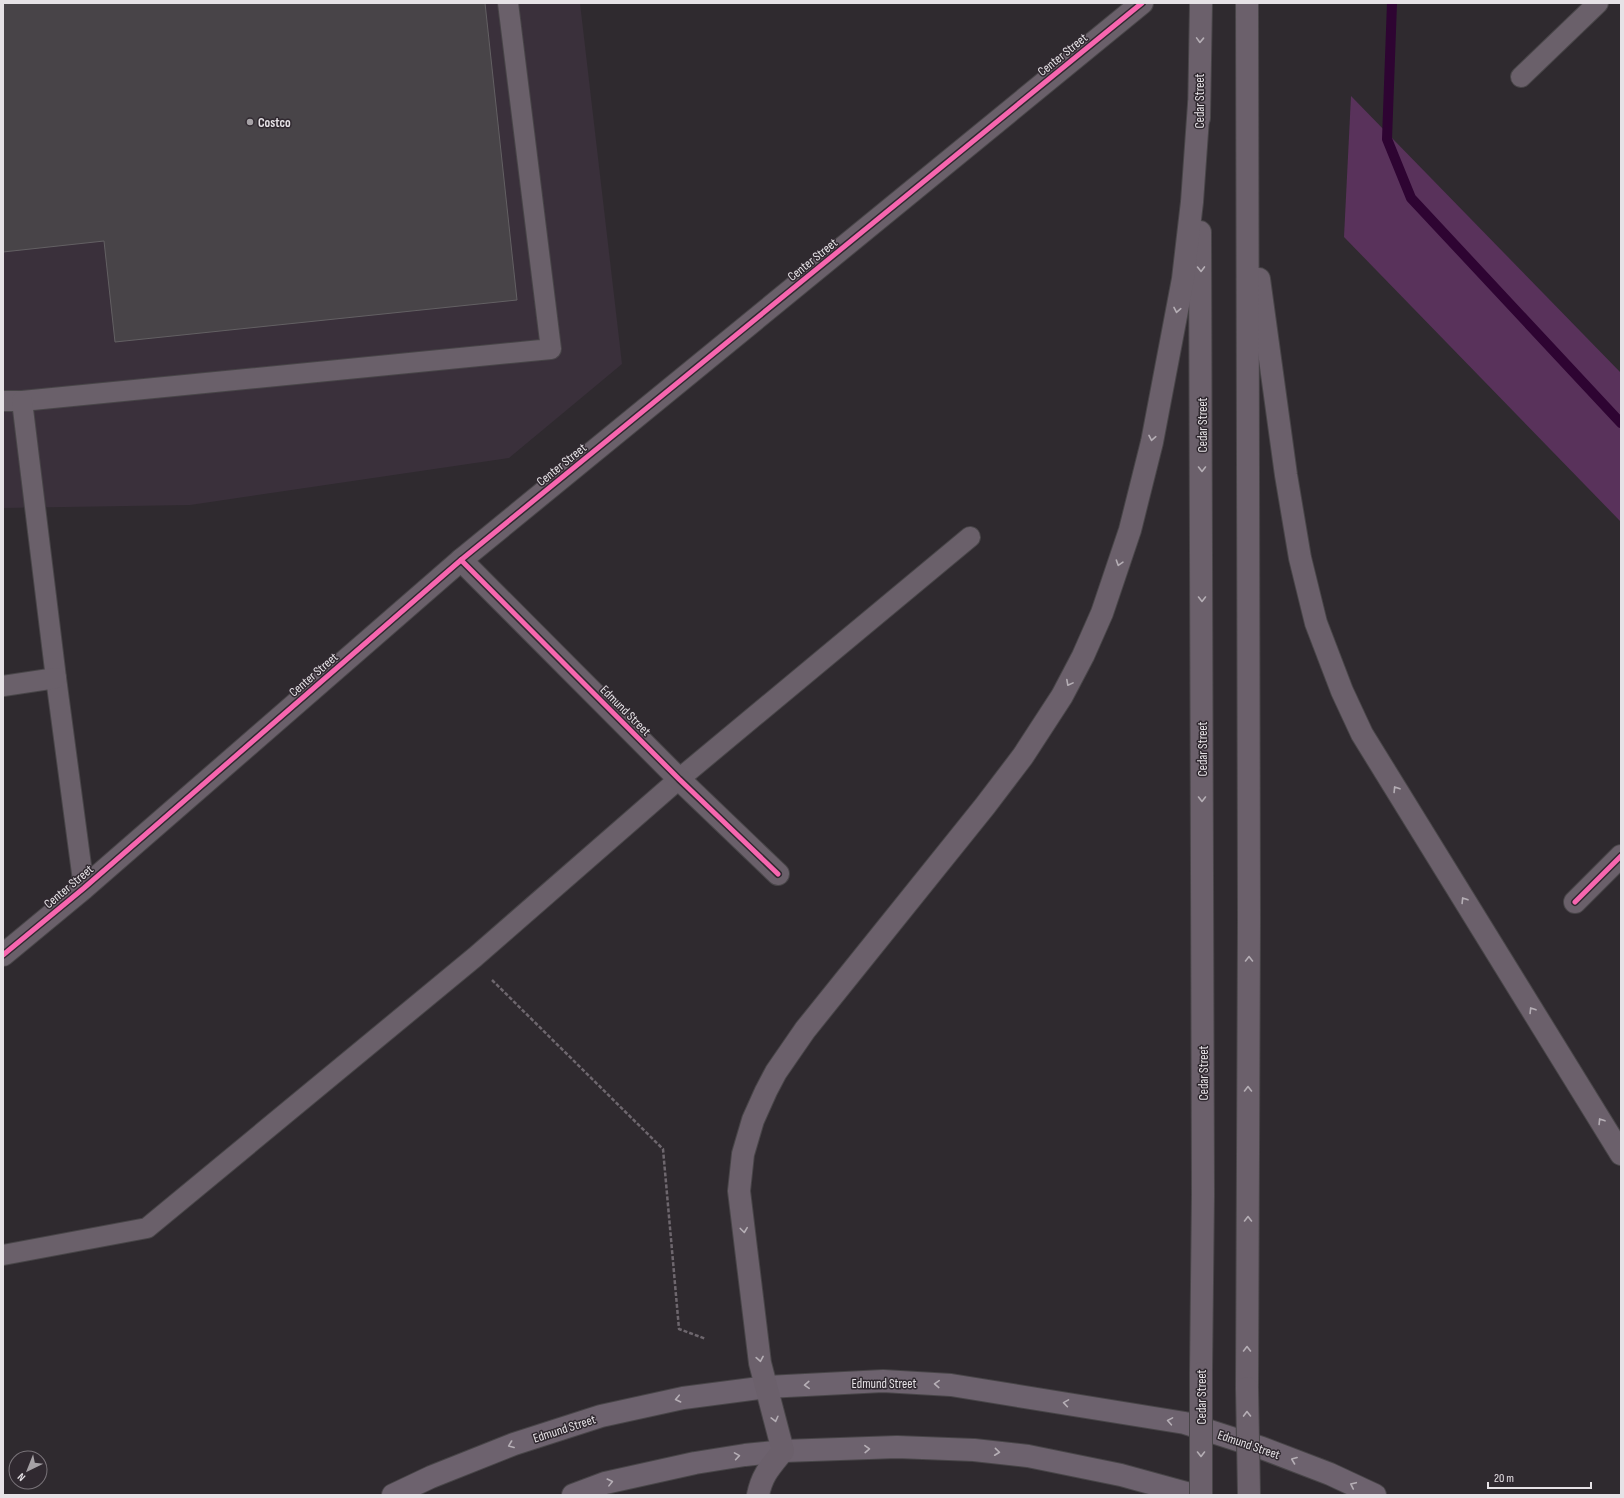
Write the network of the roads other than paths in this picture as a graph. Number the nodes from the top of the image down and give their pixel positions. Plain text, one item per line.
1 (508, 3) edge
2 (1142, 3) edge
3 (1201, 3) edge
4 (1247, 3) edge
5 (1598, 3) edge
6 (1520, 77) dead end
7 (1199, 104) junction
8 (1247, 196) junction
9 (12, 401) edge
10 (970, 537) dead end
11 (461, 560) junction
12 (56, 678) junction
13 (3, 686) edge
14 (679, 779) junction
15 (1621, 856) edge
16 (778, 874) dead end
17 (84, 888) junction
18 (1575, 902) dead end
19 (3, 955) edge
20 (1621, 1154) edge
21 (3, 1255) edge
22 (767, 1387) junction
23 (783, 1452) junction
24 (393, 1495) edge
25 (573, 1495) edge
26 (758, 1495) edge
27 (1194, 1495) edge
28 (1201, 1495) edge
29 (1248, 1495) edge
30 (1375, 1495) edge

1 - 9 lane
2 - 11 street, Center Street
3 -> 7 main road, Cedar Street
4 - 8 main road
5 - 6 lane
7 -> 22 main road
7 -> 28 main road, Cedar Street, bridge
20 -> 8 main road
29 -> 8 main road, bridge
9 - 12 lane
10 - 14 lane
11 - 14 street, Edmund Street
11 - 17 street, Center Street
12 - 13 lane
12 - 17 lane
14 - 16 street, Edmund Street
14 - 21 lane
15 - 18 street
17 - 19 street, Center Street
22 -> 23 main road
22 -> 24 main road, Edmund Street
30 -> 22 main road, Edmund Street
25 -> 23 main road
23 - 26 main road
23 -> 27 main road

